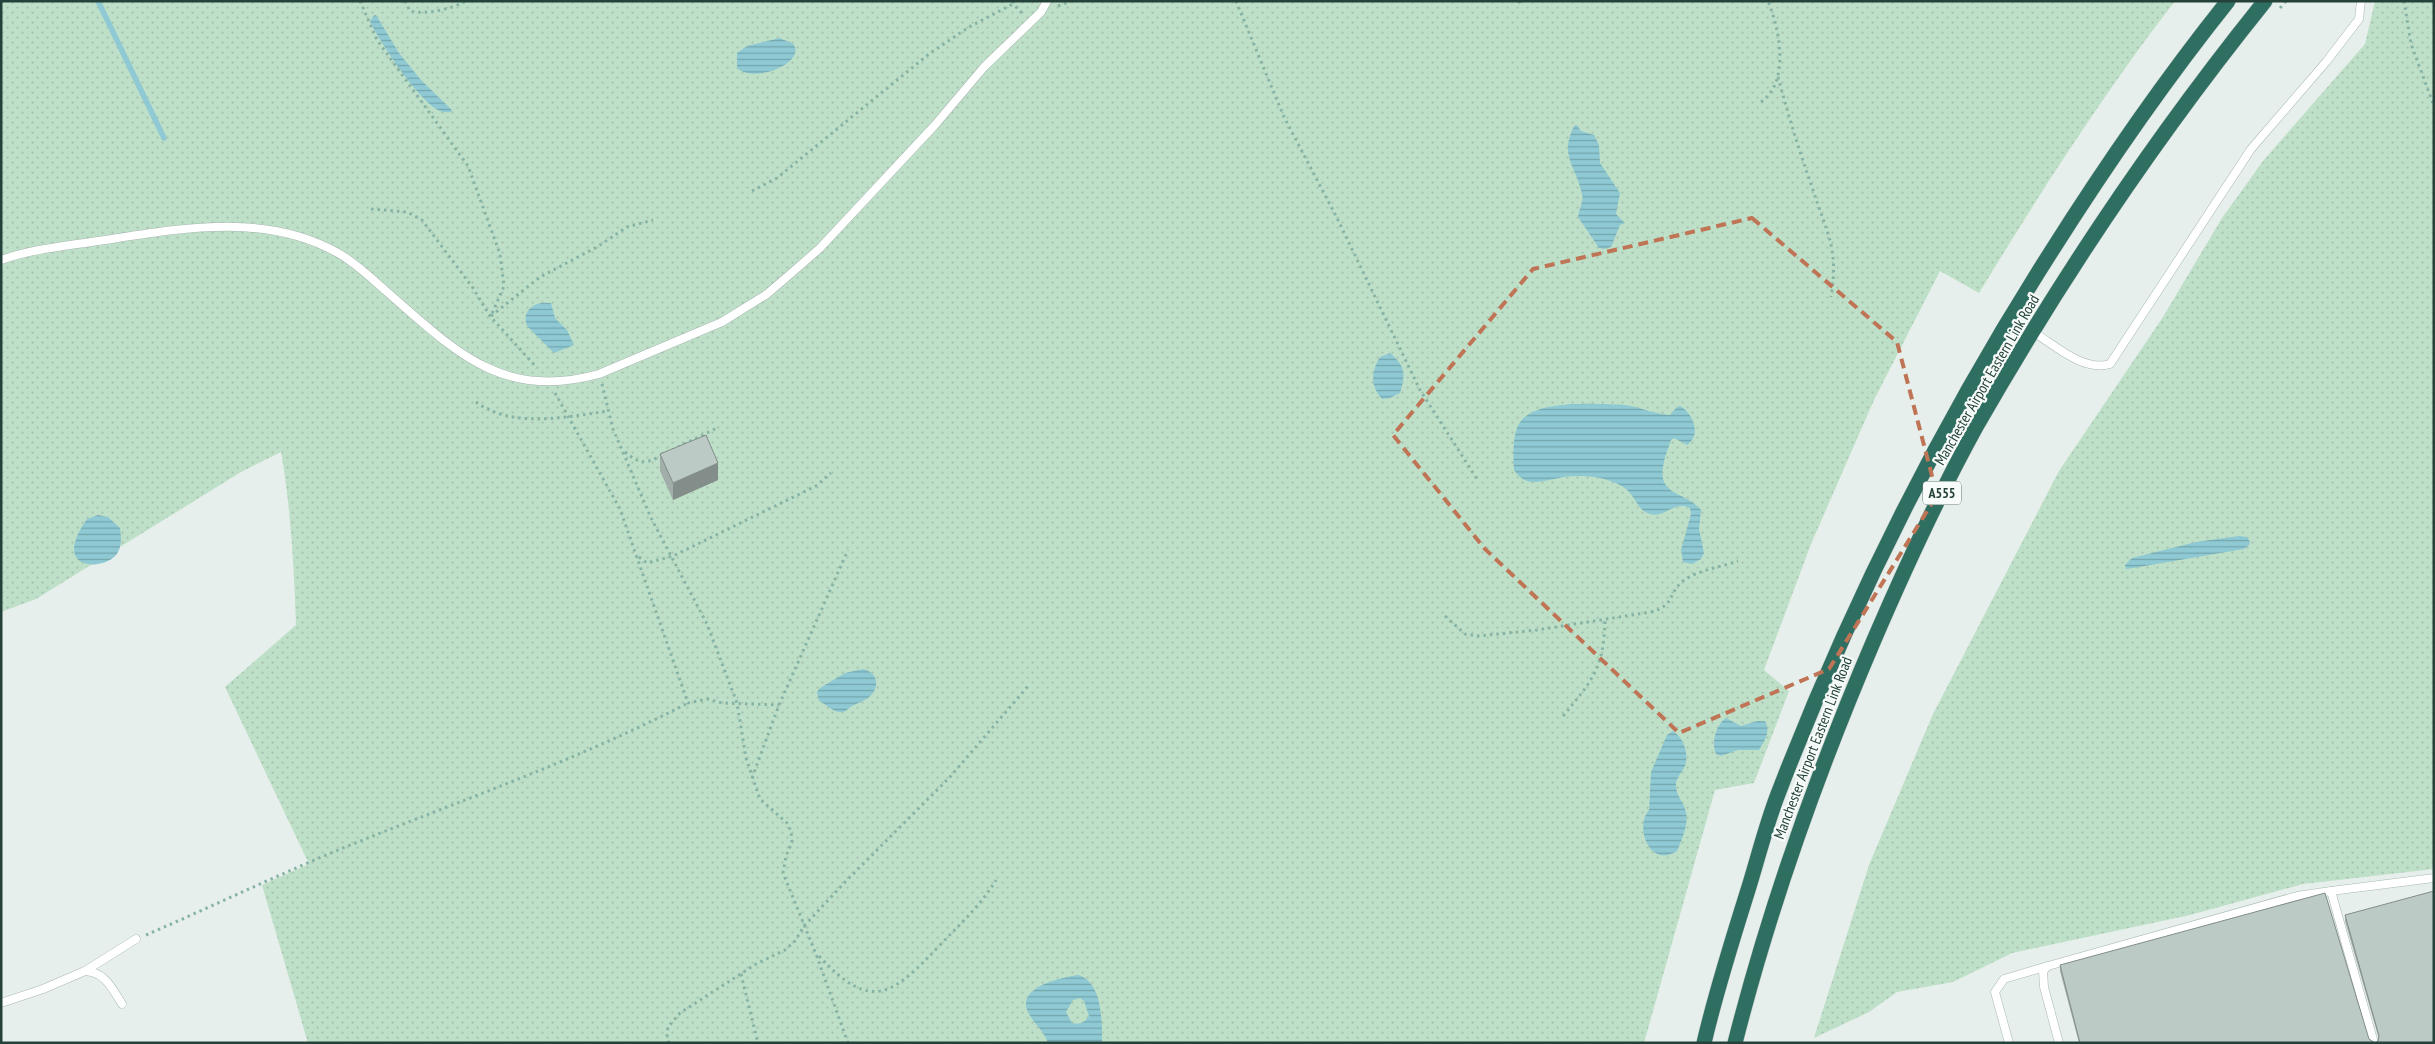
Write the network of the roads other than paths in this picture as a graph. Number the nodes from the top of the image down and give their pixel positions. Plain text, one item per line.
1 (1047, 1) edge
2 (2228, 1) edge
3 (2265, 1) edge
4 (2361, 1) edge
5 (1, 260) edge
6 (2033, 332) junction
7 (2434, 878) edge
8 (2331, 891) junction
9 (136, 939) road end
10 (2048, 966) junction
11 (85, 971) junction
12 (1, 1003) edge
13 (122, 1004) dead end
14 (1704, 1043) edge
15 (1736, 1043) edge
16 (2009, 1043) edge
17 (2059, 1043) edge
18 (2374, 1043) edge

1 - 5 lane
2 - 14 highway, Manchester Airport Eastern Link Road / A555
3 - 6 highway, Manchester Airport Eastern Link Road / A555
4 - 6 lane
6 - 15 highway, Manchester Airport Eastern Link Road / A555
7 - 8 lane
8 - 10 lane
8 - 18 lane
9 - 11 lane
10 - 16 lane
10 - 17 lane
11 - 12 lane
11 - 13 lane

